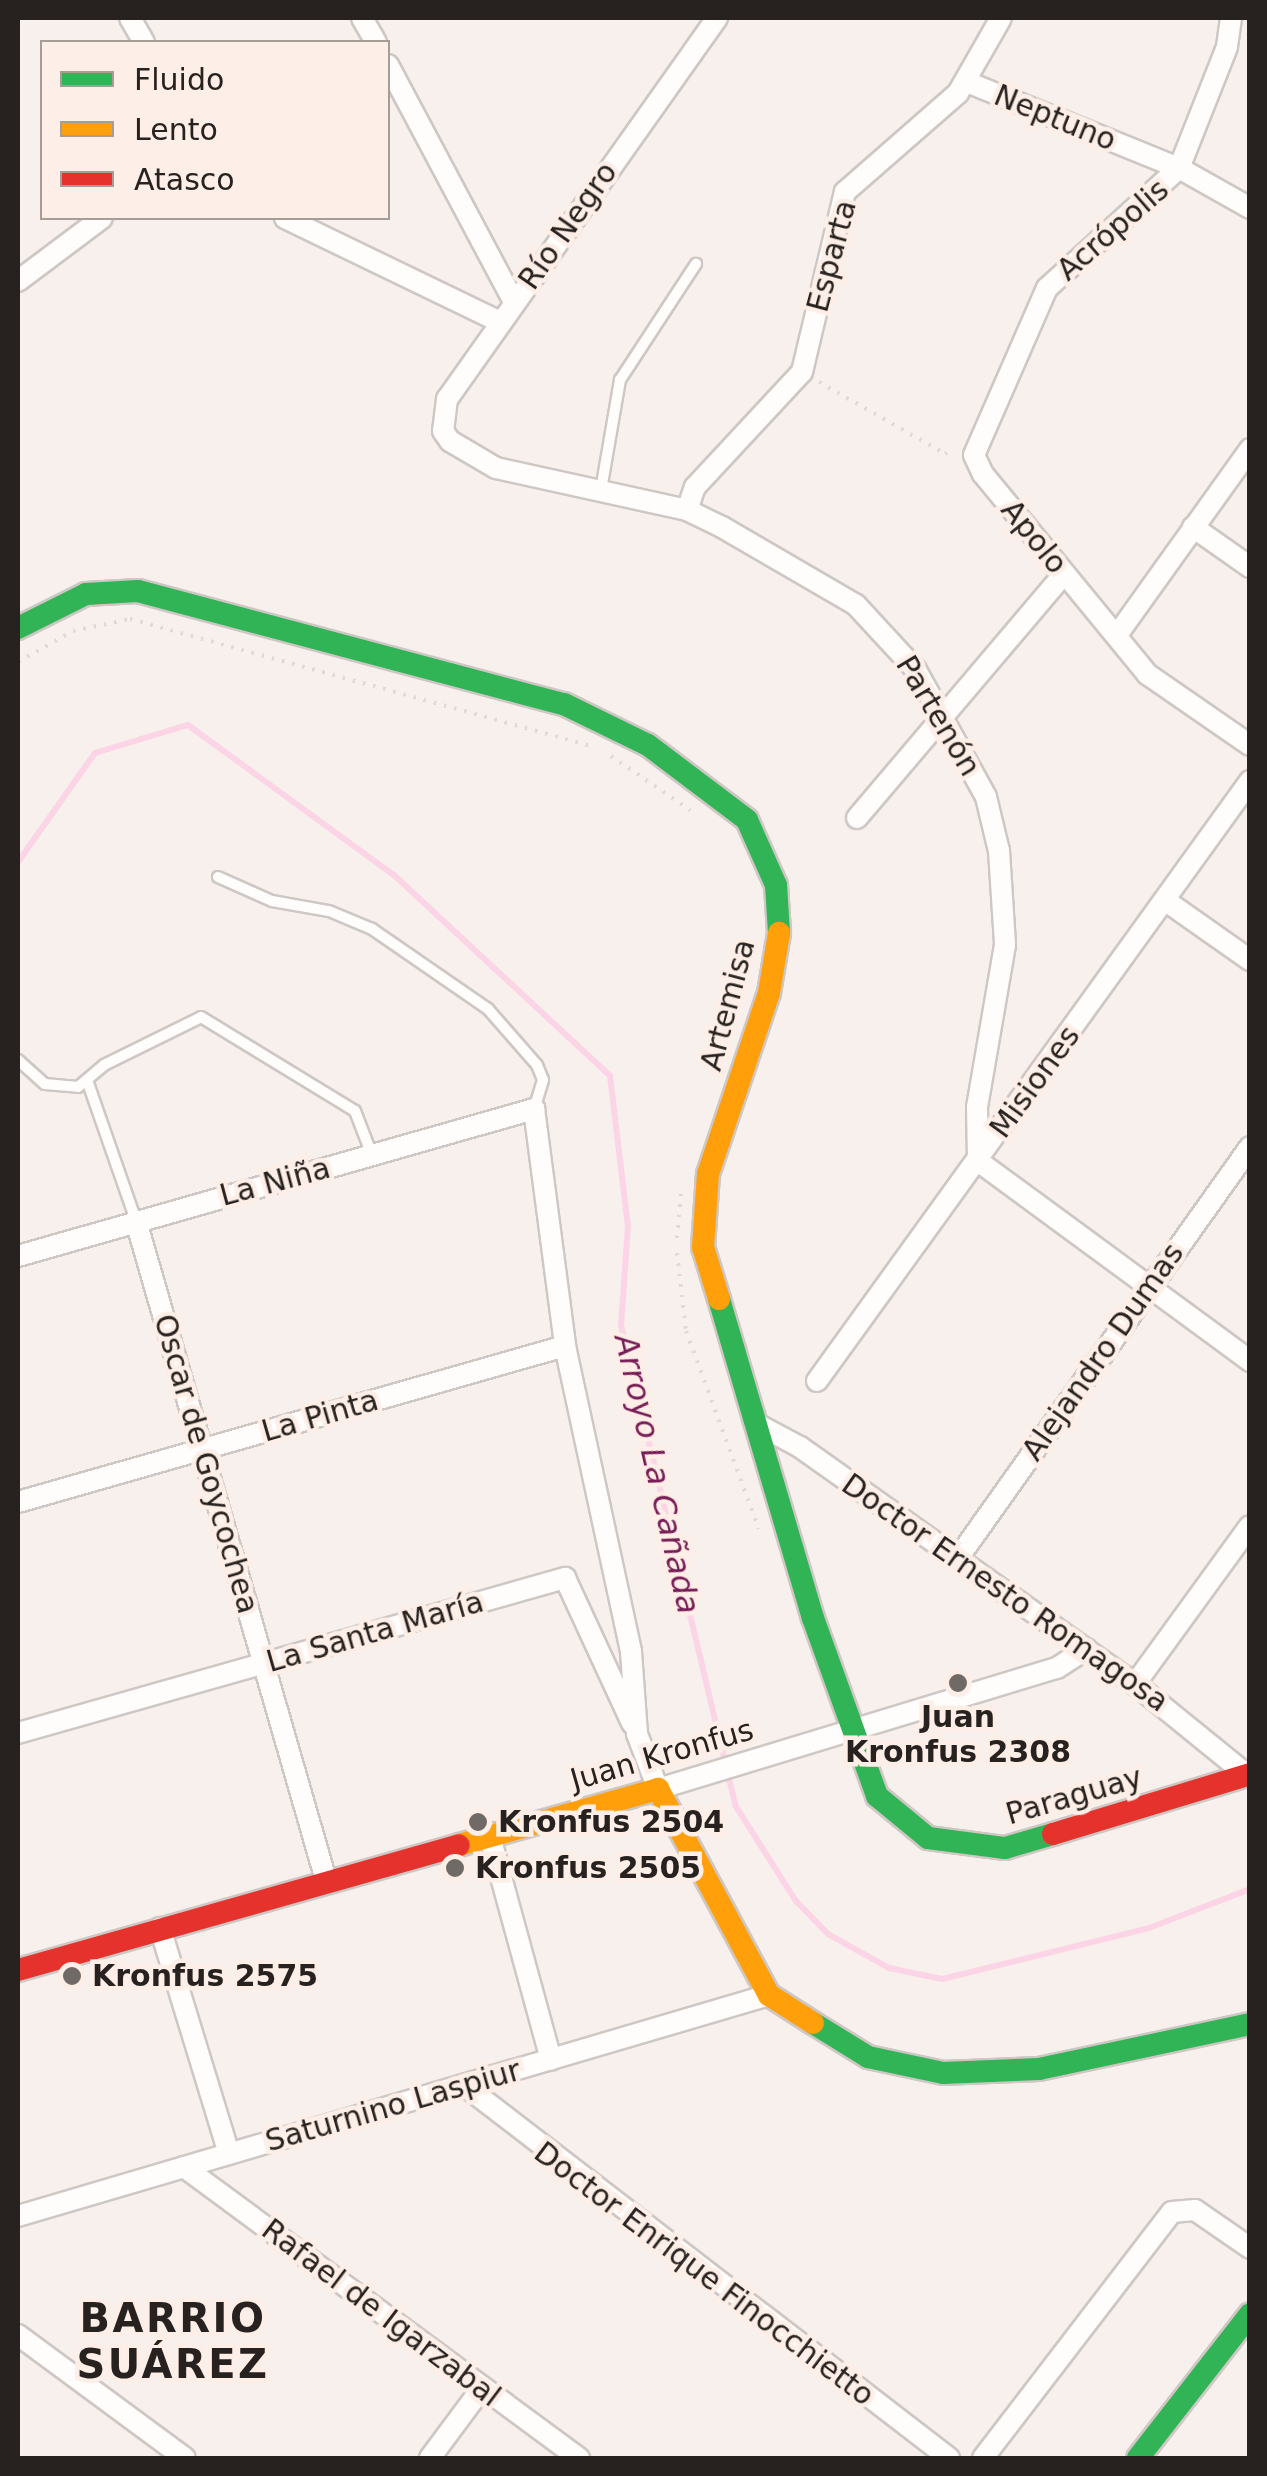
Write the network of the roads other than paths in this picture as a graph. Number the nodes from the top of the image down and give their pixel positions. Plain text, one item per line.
1 (130, 18) edge
2 (362, 18) edge
3 (717, 18) edge
4 (1001, 18) edge
5 (1231, 18) edge
6 (143, 40) edge
7 (375, 40) edge
8 (390, 73) edge
9 (967, 82) junction
10 (1179, 168) junction
11 (1250, 208) edge
12 (99, 220) edge
13 (289, 220) edge
14 (696, 264) dead end
15 (18, 280) edge
16 (514, 302) junction
17 (500, 322) junction
18 (450, 441) joint
19 (1250, 449) edge
20 (974, 455) joint
21 (601, 490) junction
22 (686, 510) junction
23 (1193, 527) junction
24 (1250, 567) edge
25 (1064, 574) junction
26 (18, 628) edge
27 (1117, 634) junction
28 (941, 716) junction
29 (1250, 745) edge
30 (1250, 781) edge
31 (857, 818) dead end
32 (218, 877) dead end
33 (1166, 901) junction
34 (1250, 960) edge
35 (18, 1060) edge
36 (87, 1080) junction
37 (534, 1109) junction
38 (1250, 1147) edge
39 (372, 1156) junction
40 (978, 1161) junction
41 (136, 1221) junction
42 (18, 1256) edge
43 (1147, 1288) junction
44 (565, 1346) junction
45 (1250, 1361) edge
46 (817, 1382) dead end
47 (755, 1423) junction
48 (202, 1450) junction
49 (18, 1502) edge
50 (1250, 1526) edge
51 (958, 1558) junction
52 (1086, 1649) junction
53 (263, 1664) junction
54 (1135, 1684) junction
55 (18, 1733) edge
56 (851, 1733) junction
57 (637, 1734) junction
58 (1248, 1774) edge
59 (658, 1789) junction
60 (488, 1833) junction
61 (326, 1880) junction
62 (160, 1928) junction
63 (18, 1970) edge
64 (769, 1996) junction
65 (1250, 2024) edge
66 (551, 2060) junction
67 (464, 2085) junction
68 (229, 2154) junction
69 (184, 2167) junction
70 (18, 2216) edge
71 (1250, 2248) edge
72 (1250, 2314) edge
73 (18, 2335) edge
74 (482, 2388) junction
75 (185, 2458) edge
76 (430, 2458) edge
77 (579, 2458) edge
78 (948, 2458) edge
79 (983, 2458) edge
80 (1138, 2458) edge

1 - 6 street
2 - 7 street
3 - 16 street, Río Negro
4 - 9 street, Esparta
5 - 10 street
8 - 16 street
9 - 10 street, Neptuno
9 - 22 street, Esparta
10 - 11 street, Neptuno
10 - 20 street, Acrópolis
12 - 15 street
13 - 17 street
14 - 21 lane
16 - 17 street, Río Negro
17 - 18 street, Río Negro
18 - 21 street, Partenón
19 - 23 street
20 - 25 street, Apolo
21 - 22 street, Partenón
22 - 28 street, Partenón
23 - 24 street
23 - 27 street
25 - 27 street, Apolo
25 - 28 street
26 - 47 street, Artemisa
27 - 29 street, Apolo
28 - 31 street
28 - 40 street, Partenón
30 - 33 street, Misiones
32 - 37 lane
33 - 34 street
33 - 40 street, Misiones
35 - 36 lane
36 - 39 lane
36 - 41 lane
37 - 39 street, La Niña
37 - 44 street
38 - 43 street, Alejandro Dumas
39 - 41 street, La Niña
40 - 43 street
40 - 46 street, Misiones
41 - 42 street, La Niña
41 - 48 street, Oscar de Goycochea
43 - 45 street
43 - 51 street, Alejandro Dumas
44 - 48 street, La Pinta
44 - 57 street
47 - 51 street, Doctor Ernesto Romagosa
47 - 56 street, Artemisa
48 - 49 street, La Pinta
48 - 53 street, Oscar de Goycochea
50 - 54 street
51 - 52 street, Doctor Ernesto Romagosa
52 - 54 street, Doctor Ernesto Romagosa
52 - 56 street, Juan Kronfus
53 - 55 street, La Santa María
53 - 57 street, La Santa María
53 - 61 street, Oscar de Goycochea
54 - 58 street, Doctor Ernesto Romagosa
56 - 58 street, Paraguay
56 - 59 street, Juan Kronfus
57 - 59 street
59 - 60 street, Juan Kronfus
59 - 64 street
60 - 61 street, Juan Kronfus
60 - 66 street
61 - 62 street, Juan Kronfus
62 - 63 street, Juan Kronfus
62 - 68 street
64 - 65 street
64 - 66 street, Saturnino Laspiur
66 - 67 street, Saturnino Laspiur
67 - 68 street, Saturnino Laspiur
67 - 78 street, Doctor Enrique Finocchietto
68 - 69 street, Saturnino Laspiur
69 - 70 street, Saturnino Laspiur
69 - 74 street, Rafael de Igarzabal
71 - 79 street
72 - 80 street
73 - 75 street
74 - 76 street
74 - 77 street, Rafael de Igarzabal

